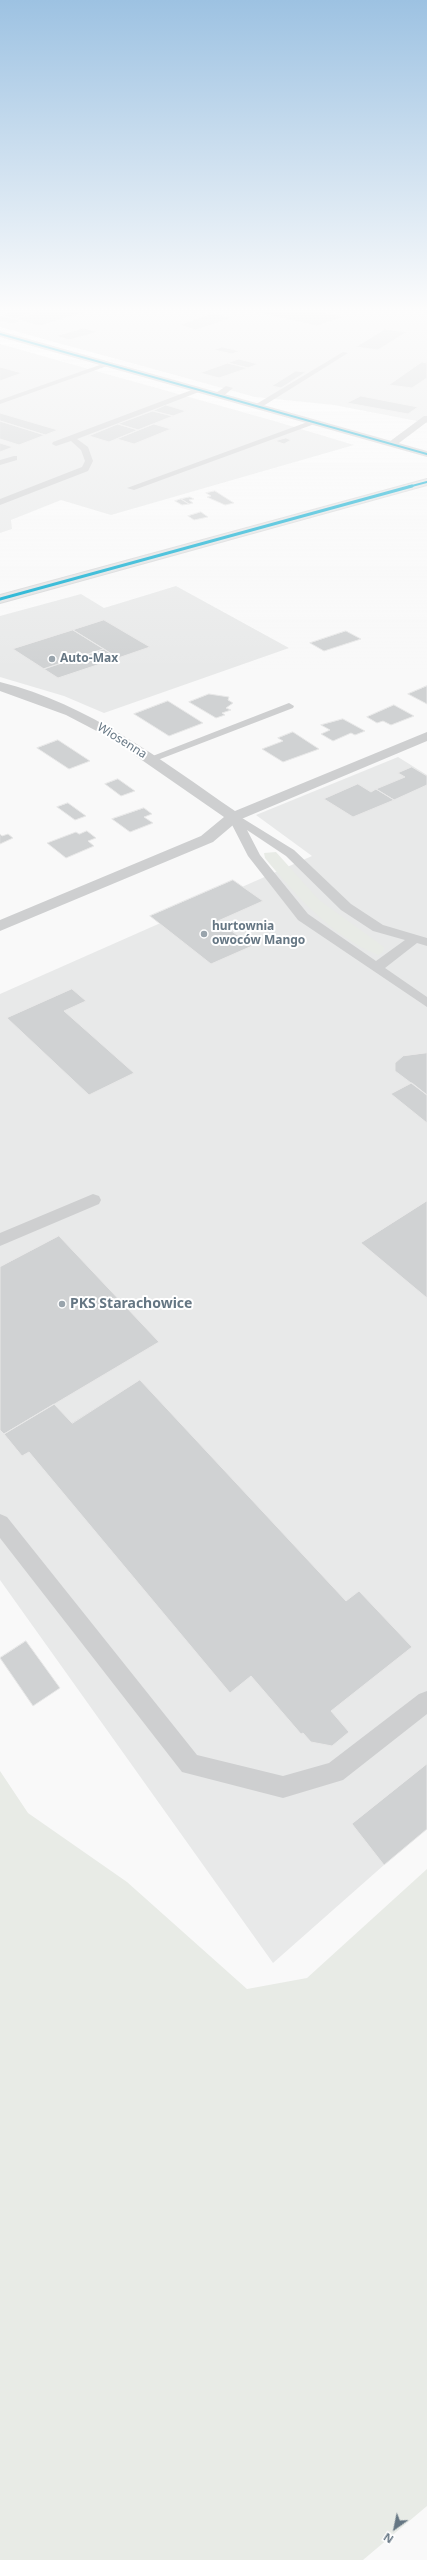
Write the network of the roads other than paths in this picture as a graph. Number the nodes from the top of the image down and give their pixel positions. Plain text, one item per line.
1 (89, 431) edge
2 (289, 431) edge
3 (349, 431) edge
4 (409, 431) edge
5 (72, 438) junction
6 (56, 444) dead end
7 (392, 444) junction
8 (427, 454) edge
9 (14, 458) dead end
10 (0, 463) edge
11 (427, 482) edge
12 (131, 488) dead end
13 (0, 502) edge
14 (0, 599) edge
15 (0, 686) edge
16 (289, 706) dead end
17 (427, 736) edge
18 (151, 759) junction
19 (234, 817) junction
20 (0, 926) edge
21 (413, 940) junction
22 (427, 942) edge
23 (376, 968) junction
24 (427, 1003) edge
25 (93, 1200) dead end
26 (0, 1240) edge
27 (0, 1523) edge
28 (427, 1701) edge

1 - 5 lane
2 - 12 lane
3 - 7 street
4 - 7 lane
5 - 6 lane
5 - 13 lane
7 - 8 street
9 - 10 lane
11 - 14 main road
15 - 18 street, Wiosenna
16 - 18 lane
17 - 19 street
18 - 19 street, Wiosenna
19 - 20 street
19 - 21 lane
19 - 23 lane
21 - 22 lane
21 - 23 lane
23 - 24 lane
25 - 26 lane
27 - 28 lane

